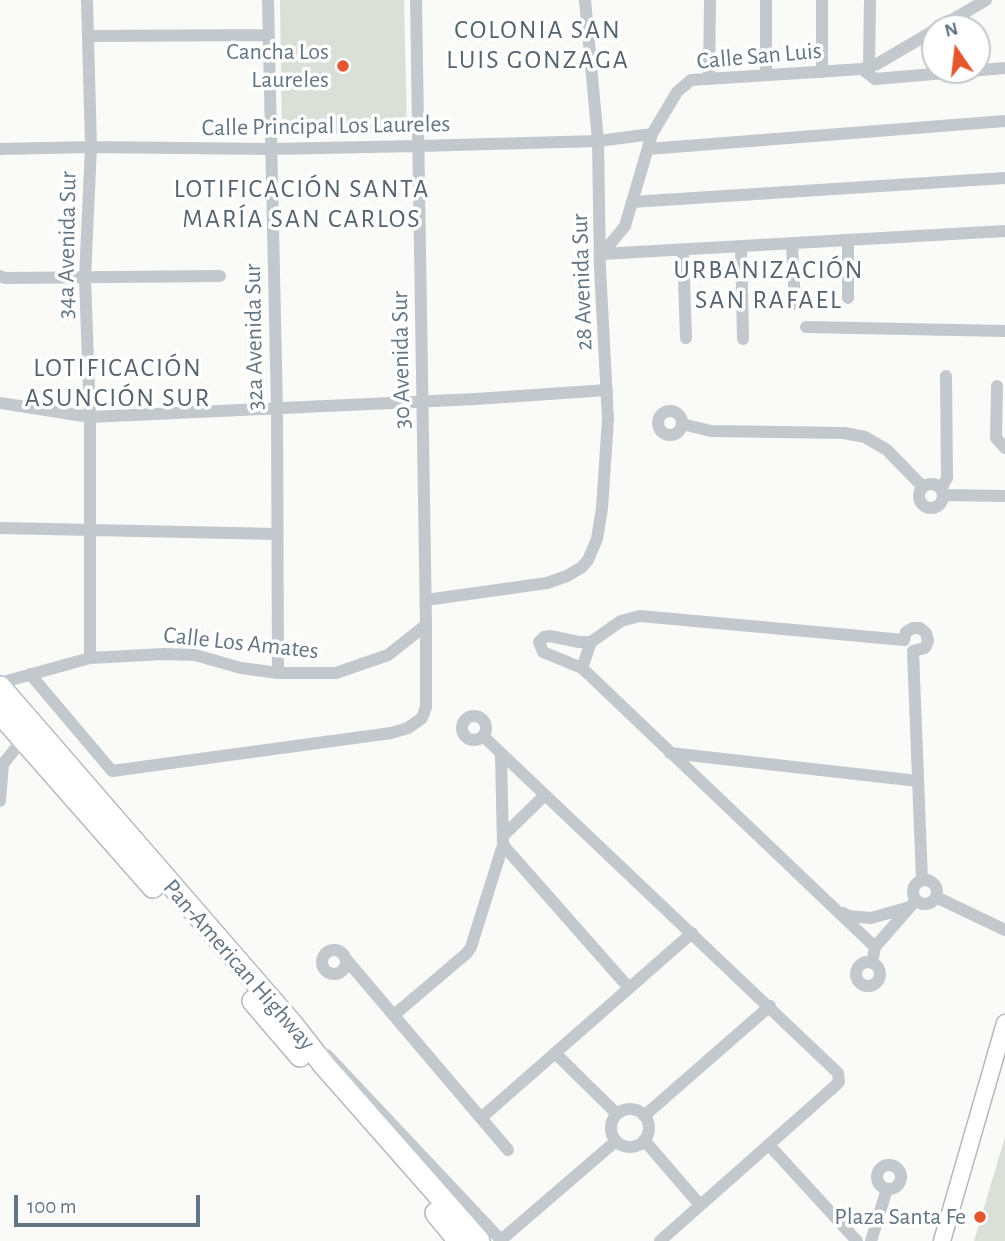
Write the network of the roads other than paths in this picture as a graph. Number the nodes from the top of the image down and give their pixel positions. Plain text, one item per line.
1 (87, 0) edge
2 (268, 0) edge
3 (416, 0) edge
4 (585, 0) edge
5 (710, 0) edge
6 (766, 0) edge
7 (822, 0) edge
8 (870, 0) edge
9 (986, 0) edge
10 (962, 14) edge
11 (268, 35) junction
12 (89, 36) junction
13 (921, 37) edge
14 (865, 68) junction
15 (1005, 68) edge
16 (822, 72) junction
17 (766, 75) junction
18 (709, 79) junction
19 (1005, 121) edge
20 (652, 134) junction
21 (598, 141) junction
22 (419, 146) junction
23 (91, 148) junction
24 (0, 149) edge
25 (270, 149) junction
26 (648, 149) junction
27 (1005, 178) edge
28 (632, 202) junction
29 (1005, 232) edge
30 (848, 241) junction
31 (792, 244) junction
32 (741, 247) junction
33 (683, 251) junction
34 (601, 254) junction
35 (0, 276) edge
36 (220, 276) dead end
37 (85, 278) junction
38 (848, 298) dead end
39 (795, 304) dead end
40 (806, 327) dead end
41 (1005, 331) edge
42 (686, 338) dead end
43 (743, 339) dead end
44 (947, 376) dead end
45 (997, 386) dead end
46 (607, 390) junction
47 (423, 402) junction
48 (0, 403) edge
49 (277, 409) junction
50 (90, 417) junction
51 (682, 424) dead end
52 (1005, 448) edge
53 (923, 487) junction
54 (942, 492) junction
55 (1005, 496) edge
56 (0, 528) edge
57 (90, 531) junction
58 (278, 534) junction
59 (426, 600) junction
60 (426, 625) junction
61 (904, 640) junction
62 (591, 642) junction
63 (913, 651) junction
64 (90, 658) junction
65 (582, 668) junction
66 (278, 673) junction
67 (30, 674) junction
68 (0, 685) edge
69 (0, 713) edge
70 (483, 736) dead end
71 (23, 739) junction
72 (670, 753) junction
73 (501, 754) junction
74 (1, 764) edge
75 (918, 781) junction
76 (545, 795) junction
77 (0, 801) edge
78 (504, 840) junction
79 (922, 880) junction
80 (936, 897) junction
81 (913, 903) junction
82 (834, 908) junction
83 (1005, 930) edge
84 (692, 933) junction
85 (875, 947) junction
86 (345, 957) dead end
87 (872, 963) dead end
88 (629, 988) junction
89 (770, 1006) junction
90 (394, 1015) junction
91 (1005, 1023) edge
92 (292, 1024) junction
93 (555, 1053) junction
94 (617, 1114) junction
95 (644, 1116) junction
96 (481, 1118) junction
97 (645, 1140) junction
98 (616, 1141) junction
99 (769, 1145) junction
100 (508, 1150) dead end
101 (887, 1189) dead end
102 (700, 1205) junction
103 (502, 1240) edge
104 (459, 1241) edge
105 (479, 1241) edge
106 (660, 1241) edge
107 (857, 1241) edge
108 (871, 1241) edge
109 (942, 1241) edge

1 - 12 street, 34a Avenida Sur
2 - 11 street, 32a Avenida Sur
3 - 22 street, 30 Avenida Sur
4 - 21 street, 28 Avenida Sur
5 - 18 street
6 - 17 street
7 - 16 street
8 - 14 street
9 - 10 street, Calle San Luis
11 - 12 street
11 - 25 street, 32a Avenida Sur
12 - 23 street, 34a Avenida Sur
13 - 14 street, Calle San Luis
14 - 15 street
14 - 16 street, Calle San Luis
16 - 17 street, Calle San Luis
17 - 18 street, Calle San Luis
18 - 20 street, Calle San Luis
19 - 26 street
20 - 21 street, Calle Principal Los Laureles
20 - 26 street, Calle San Luis
21 - 22 street, Calle Principal Los Laureles
21 - 34 street, 28 Avenida Sur
22 - 25 street, Calle Principal Los Laureles
22 - 47 street, 30 Avenida Sur
23 - 24 street, Calle Principal Los Laureles
23 - 25 street, Calle Principal Los Laureles
23 - 37 street, 34a Avenida Sur
25 - 49 street, 32a Avenida Sur
26 - 28 street, Calle San Luis
27 - 28 street
28 - 34 street, Calle San Luis
29 - 30 street
30 - 31 street
30 - 38 street
31 - 32 street
31 - 39 street
32 - 33 street
32 - 43 street
33 - 34 street
33 - 42 street
34 - 46 street, 28 Avenida Sur
35 - 37 street
36 - 37 street
37 - 50 street, 34a Avenida Sur
40 - 41 street
44 - 54 street
45 - 52 street
46 - 47 street
46 - 59 street, 28 Avenida Sur
47 - 49 street
47 - 59 street, 30 Avenida Sur
48 - 50 street
49 - 50 street
49 - 58 street, 32a Avenida Sur
50 - 57 street, 34a Avenida Sur
51 - 53 street
53 - 54 street
53 - 54 street
54 - 55 street
56 - 57 street
57 - 58 street
57 - 64 street, 34a Avenida Sur
58 - 66 street, 32a Avenida Sur
59 - 60 street, 30 Avenida Sur
60 - 66 street, Calle Los Amates
60 - 67 street, 30 Avenida Sur
61 - 62 street
61 - 63 street
61 - 63 street
62 - 65 street
62 - 65 street
63 - 75 street
64 - 66 street, Calle Los Amates
64 - 67 street, Calle Los Amates
65 - 72 street
67 - 68 street, Calle Los Amates
68 - 92 highway, Pan-American Highway
69 - 71 highway, Pan-American Highway
70 - 73 street
71 - 74 street
71 - 104 highway, Pan-American Highway
72 - 75 street
72 - 82 street
73 - 76 street
73 - 78 street
74 - 77 street
75 - 79 street
76 - 78 street
76 - 84 street
78 - 88 street
78 - 90 street
79 - 80 street
79 - 81 street
80 - 81 street
80 - 83 street
81 - 82 street
81 - 85 street
82 - 85 street
84 - 88 street
84 - 89 street
85 - 87 street
86 - 90 street
88 - 93 street
89 - 95 street
89 - 99 street
90 - 96 street
91 - 109 street
92 - 103 street
92 - 105 highway, Pan-American Highway
93 - 94 street
93 - 96 street
94 - 95 street
94 - 98 street
95 - 97 street
96 - 100 street
97 - 98 street
97 - 102 street
98 - 103 street
99 - 102 street
99 - 107 street
101 - 108 street
102 - 106 street

